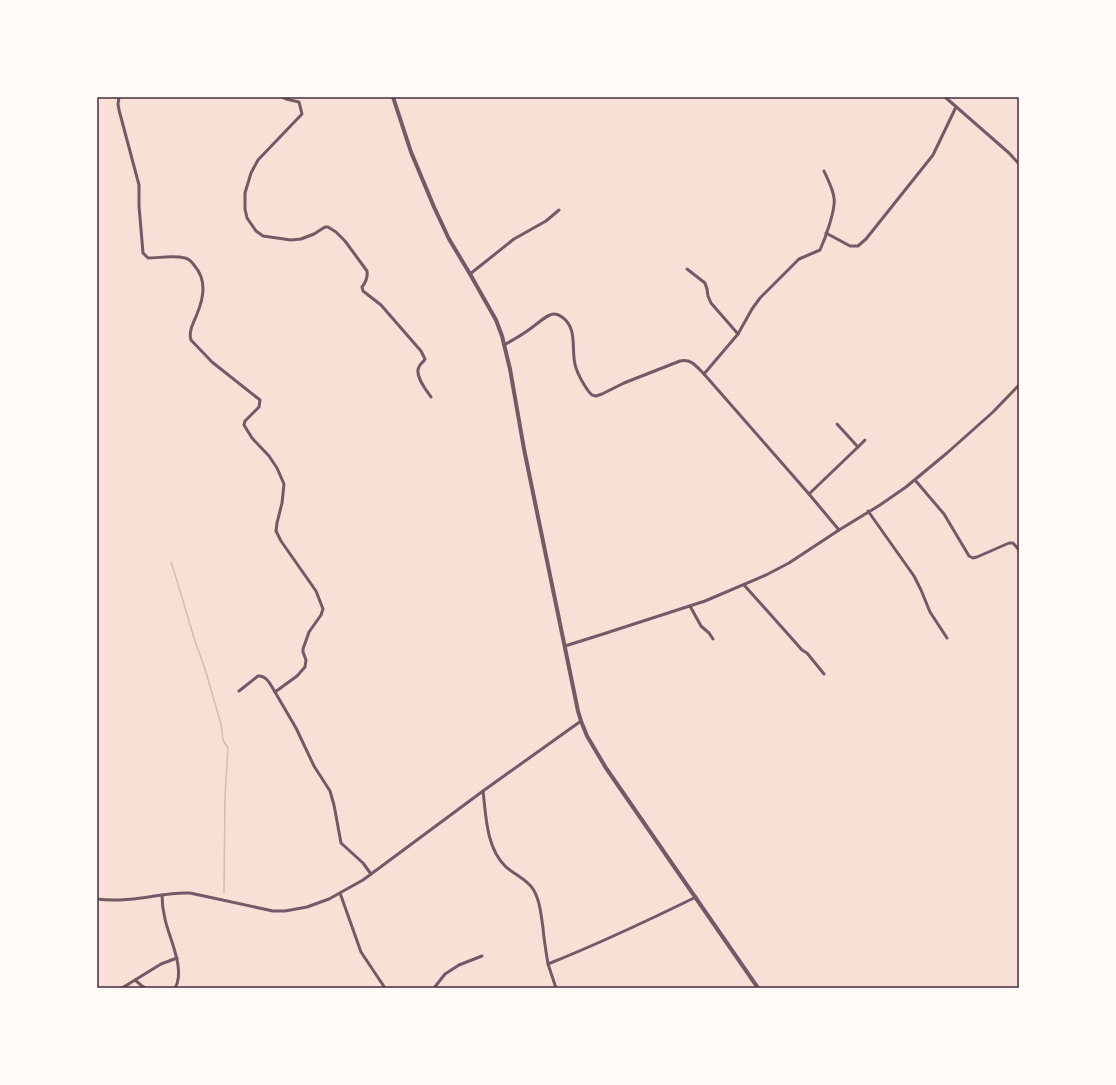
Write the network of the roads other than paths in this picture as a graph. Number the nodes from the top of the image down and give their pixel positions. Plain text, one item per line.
1 (119, 97) edge
2 (282, 97) edge
3 (393, 97) edge
4 (945, 97) edge
5 (956, 106) junction
6 (1019, 164) edge
7 (824, 171) dead end
8 (559, 210) dead end
9 (826, 233) junction
10 (687, 269) dead end
11 (470, 274) junction
12 (738, 334) junction
13 (504, 345) junction
14 (704, 374) junction
15 (1019, 385) edge
16 (431, 397) dead end
17 (837, 424) dead end
18 (865, 440) dead end
19 (858, 447) junction
20 (915, 480) junction
21 (809, 494) junction
22 (868, 511) junction
23 (838, 530) junction
24 (1018, 542) dead end
25 (1013, 543) junction
26 (1019, 550) edge
27 (744, 585) junction
28 (690, 606) junction
29 (947, 638) dead end
30 (713, 639) dead end
31 (565, 646) junction
32 (824, 674) dead end
33 (239, 691) dead end
34 (275, 692) junction
35 (581, 721) junction
36 (483, 791) junction
37 (371, 874) junction
38 (340, 893) junction
39 (162, 895) junction
40 (696, 896) junction
41 (97, 899) edge
42 (482, 956) dead end
43 (177, 958) junction
44 (548, 964) junction
45 (135, 980) junction
46 (122, 988) edge
47 (146, 988) edge
48 (174, 988) edge
49 (385, 988) edge
50 (434, 988) edge
51 (556, 988) edge
52 (758, 988) edge

1 - 34 street
2 - 16 street
3 - 11 street
4 - 5 street
5 - 6 street
5 - 9 street
7 - 9 street
8 - 11 street
9 - 12 street
10 - 12 street
11 - 13 street
12 - 14 street
13 - 14 street
13 - 31 street
14 - 21 street
15 - 20 street
17 - 19 street
18 - 19 street
19 - 21 street
20 - 22 street
20 - 25 street
21 - 23 street
22 - 23 street
22 - 29 street
23 - 27 street
24 - 25 street
25 - 26 street
27 - 28 street
27 - 32 street
28 - 30 street
28 - 31 street
31 - 35 street
33 - 34 street
34 - 37 street
35 - 36 street
35 - 40 street
36 - 37 street
36 - 44 street
37 - 38 street
38 - 39 street
38 - 49 street
39 - 41 street
39 - 43 street
40 - 44 street
40 - 52 street
42 - 50 street
43 - 45 street
43 - 48 street
44 - 51 street
45 - 46 street
45 - 47 street

